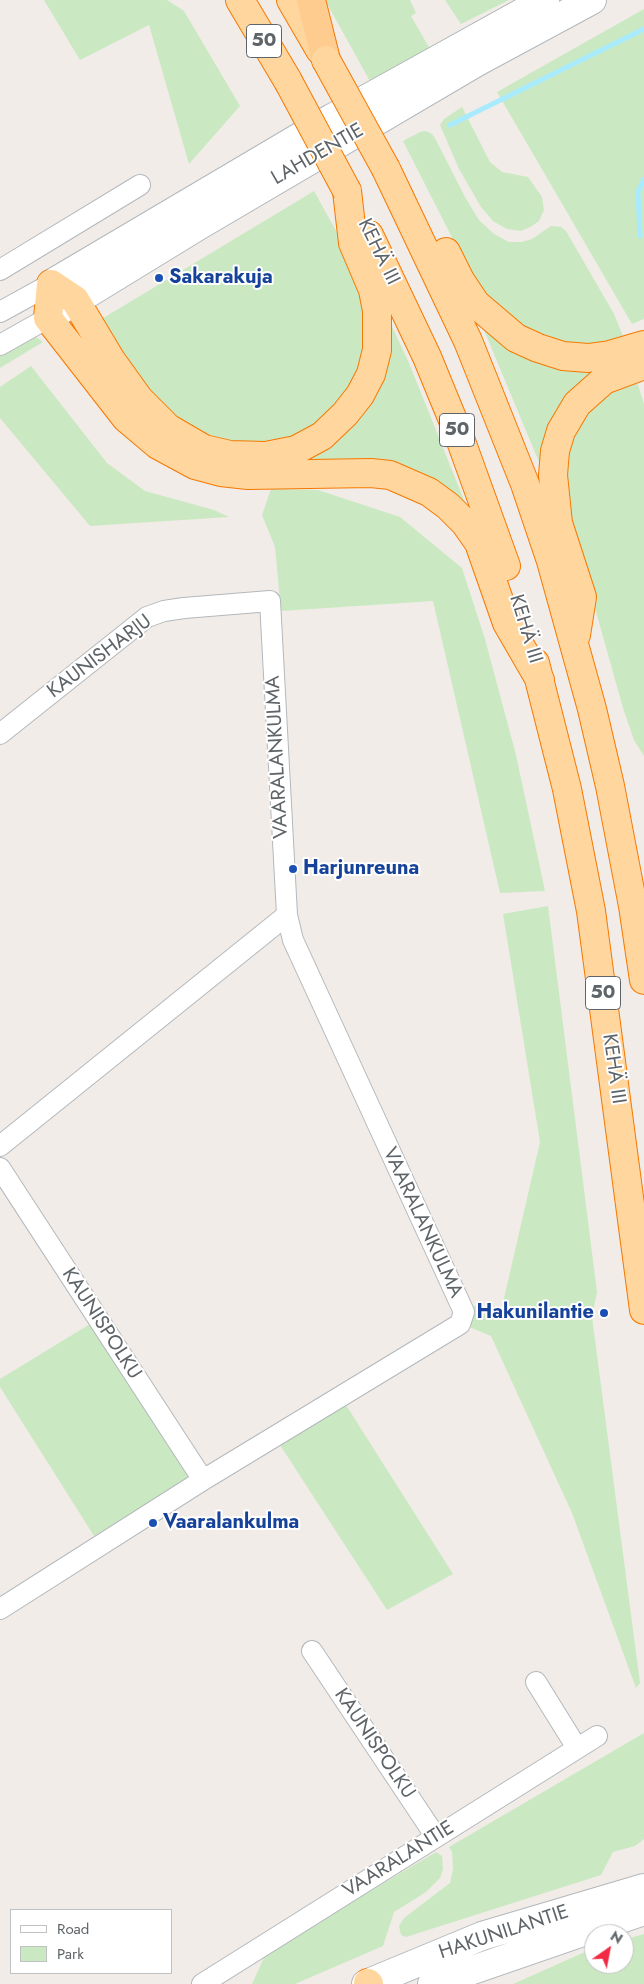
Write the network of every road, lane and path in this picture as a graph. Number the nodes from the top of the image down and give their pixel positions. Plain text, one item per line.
1 (240, 0) edge
2 (291, 0) edge
3 (311, 0) edge
4 (545, 0) edge
5 (592, 0) edge
6 (326, 60) junction
7 (386, 169) junction
8 (140, 185) dead end
9 (347, 191) junction
10 (0, 270) edge
11 (51, 284) junction
12 (75, 300) junction
13 (0, 312) edge
14 (48, 318) junction
15 (0, 345) edge
16 (644, 345) edge
17 (644, 365) edge
18 (270, 601) joint
19 (575, 644) junction
20 (540, 680) junction
21 (0, 734) edge
22 (287, 915) junction
23 (644, 980) edge
24 (0, 1146) edge
25 (0, 1168) edge
26 (644, 1310) edge
27 (203, 1480) junction
28 (0, 1609) edge
29 (312, 1651) dead end
30 (536, 1682) dead end
31 (597, 1736) dead end
32 (576, 1748) junction
33 (436, 1837) junction
34 (644, 1888) edge
35 (609, 1910) junction
36 (644, 1911) edge
37 (202, 1984) edge
38 (368, 1984) edge
39 (432, 1984) edge

1 - 9 highway, KEHÄ III / 50, bridge
2 - 6 highway, 50
3 - 6 highway
4 - 11 main road, LAHDENTIE
5 - 12 main road, LAHDENTIE
6 - 7 highway, 50, bridge
7 - 16 highway
7 - 19 highway, 50
8 - 10 street
9 - 12 highway
9 - 20 highway, KEHÄ III / 50
11 - 12 highway
11 - 13 street
11 - 14 highway
12 - 14 main road, LAHDENTIE
14 - 15 street
14 - 20 highway
17 - 19 highway
18 - 21 street, KAUNISHARJU
18 - 22 street, VAARALANKULMA
19 - 23 highway, 50
20 - 26 highway, KEHÄ III / 50
22 - 24 street
22 - 27 street, VAARALANKULMA
25 - 27 street, KAUNISPOLKU
27 - 28 street, VAARALANKULMA
29 - 33 street, KAUNISPOLKU
30 - 32 street
31 - 32 street, VAARALANTIE
32 - 33 street, VAARALANTIE
33 - 37 street, VAARALANTIE
34 - 35 main road, HAKUNILANTIE
35 - 36 main road, HAKUNILANTIE
35 - 38 main road, HAKUNILANTIE
35 - 39 main road, HAKUNILANTIE

